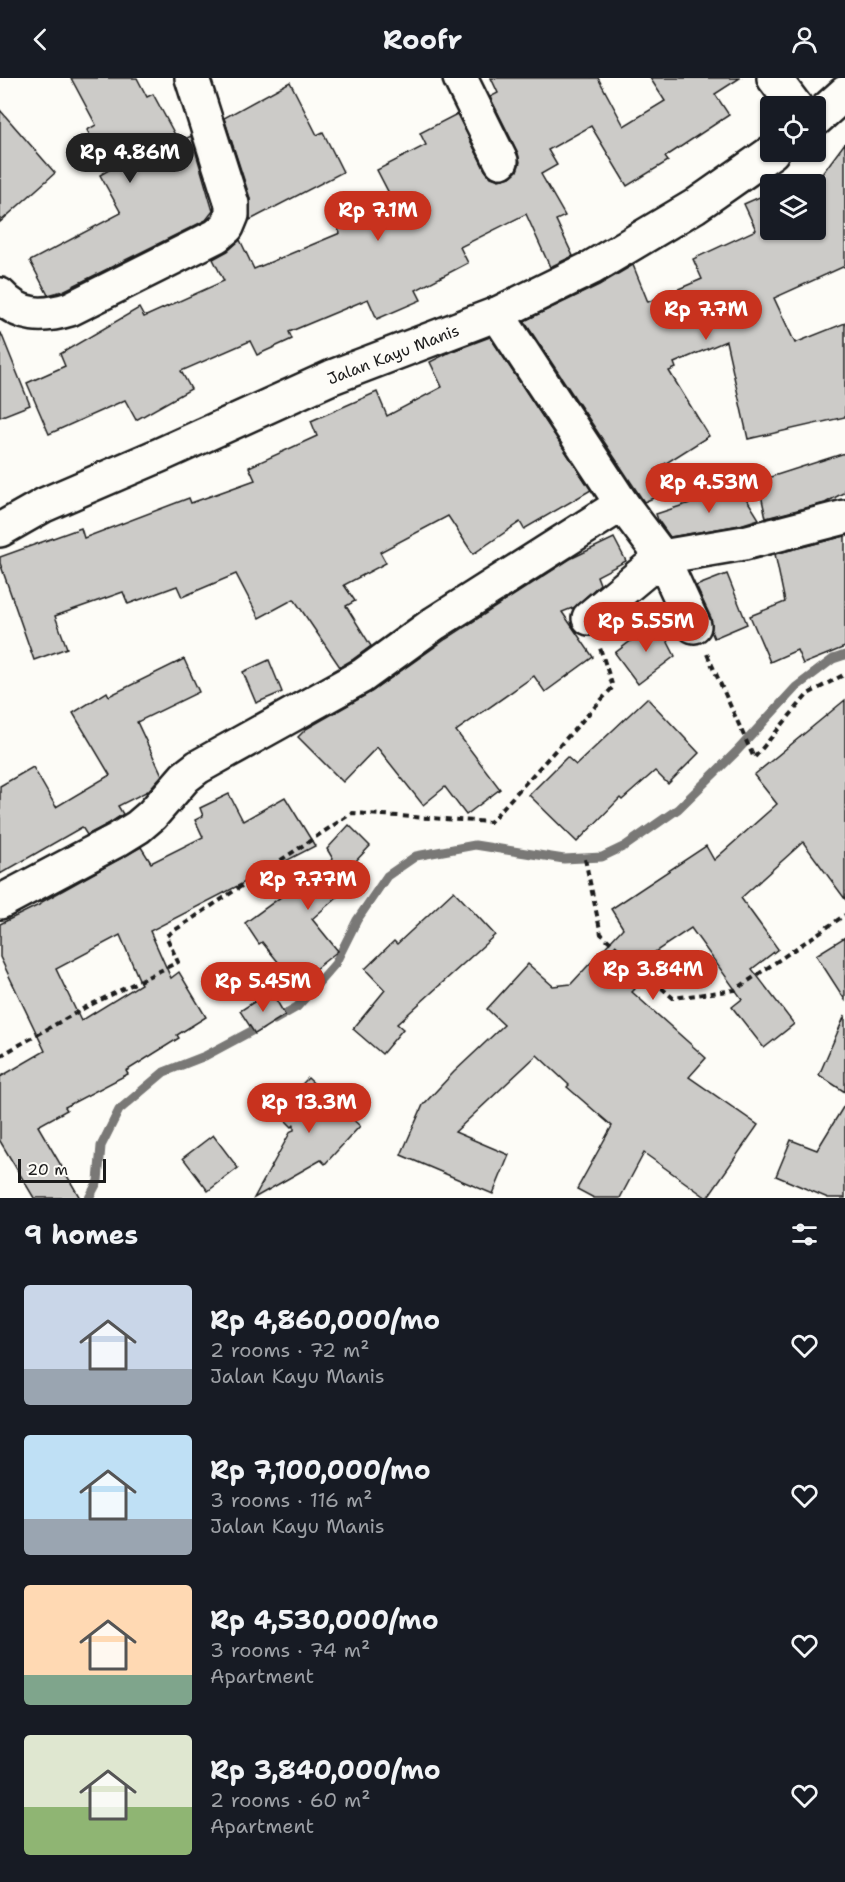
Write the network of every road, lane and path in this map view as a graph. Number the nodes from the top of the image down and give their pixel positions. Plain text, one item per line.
1 (192, 78) edge
2 (460, 78) edge
3 (774, 78) edge
4 (845, 93) edge
5 (788, 96) edge
6 (826, 110) edge
7 (760, 160) edge
8 (501, 161) dead end
9 (3, 303) edge
10 (497, 314) junction
11 (622, 504) junction
12 (845, 517) edge
13 (0, 530) edge
14 (662, 557) junction
15 (589, 618) joint
16 (694, 626) joint
17 (845, 674) edge
18 (585, 860) dead end
19 (0, 902) edge
20 (845, 915) edge
21 (0, 1056) edge

1 - 9 street
2 - 8 street
3 - 5 street
4 - 6 street
7 - 10 street, Jalan Kayu Manis
10 - 11 street
10 - 13 street, Jalan Kayu Manis
11 - 14 street
11 - 19 street
12 - 14 street
14 - 15 street
14 - 16 street
15 - 21 path
16 - 17 path
18 - 20 path

